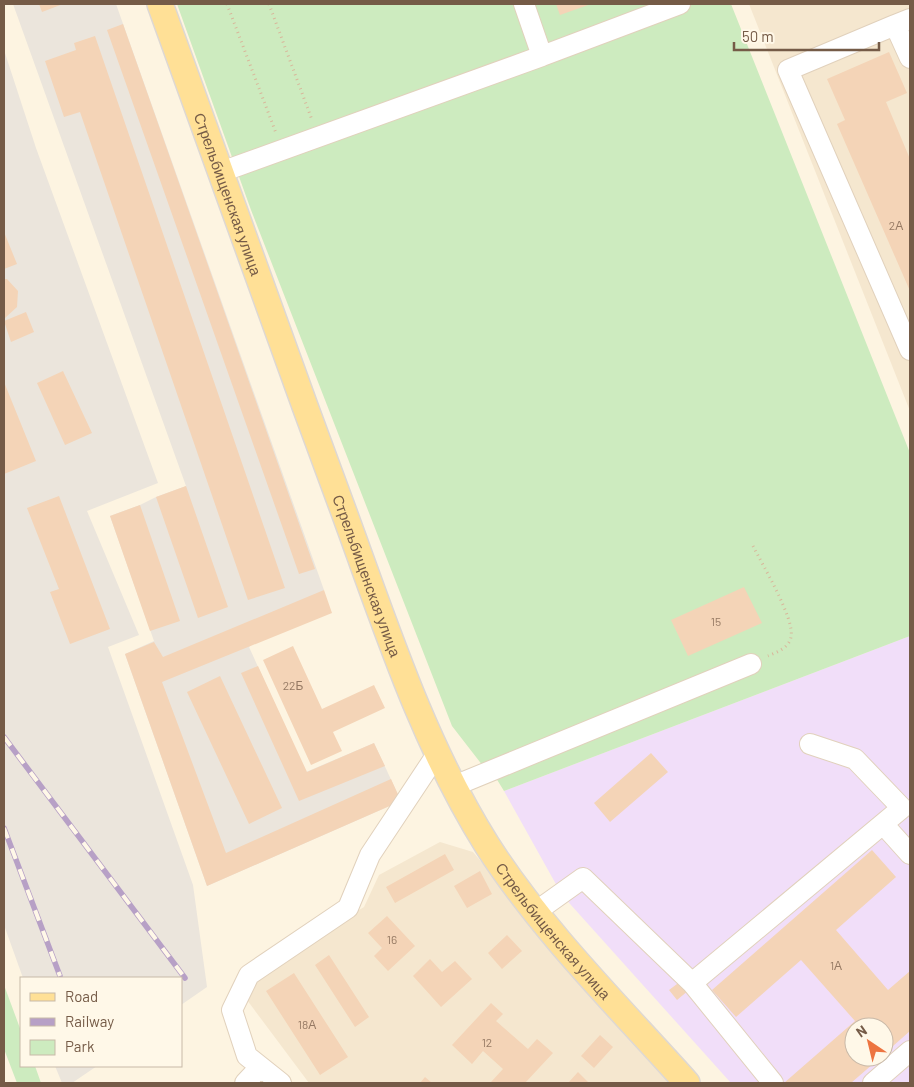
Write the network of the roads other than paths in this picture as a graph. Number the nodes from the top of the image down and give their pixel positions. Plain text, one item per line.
1 (160, 4) edge
2 (524, 4) edge
3 (680, 4) edge
4 (903, 22) edge
5 (542, 56) junction
6 (910, 58) edge
7 (221, 172) junction
8 (910, 350) edge
9 (751, 664) road end
10 (810, 744) dead end
11 (437, 754) junction
12 (454, 786) junction
13 (883, 824) junction
14 (910, 854) edge
15 (534, 913) junction
16 (692, 983) junction
17 (910, 1051) edge
18 (260, 1067) junction
19 (245, 1083) edge
20 (281, 1083) edge
21 (687, 1083) edge
22 (773, 1083) edge
23 (873, 1083) edge

1 - 7 main road, Стрельбищенская улица
2 - 5 lane
3 - 5 lane
4 - 6 lane
4 - 8 lane
5 - 7 lane
7 - 11 main road, Стрельбищенская улица
9 - 12 lane
10 - 13 lane
11 - 12 main road, Стрельбищенская улица
11 - 18 lane
12 - 15 main road, Стрельбищенская улица
13 - 14 lane
13 - 16 lane
15 - 16 lane
15 - 21 main road, Стрельбищенская улица
16 - 22 lane
17 - 23 lane
18 - 19 lane
18 - 20 lane

